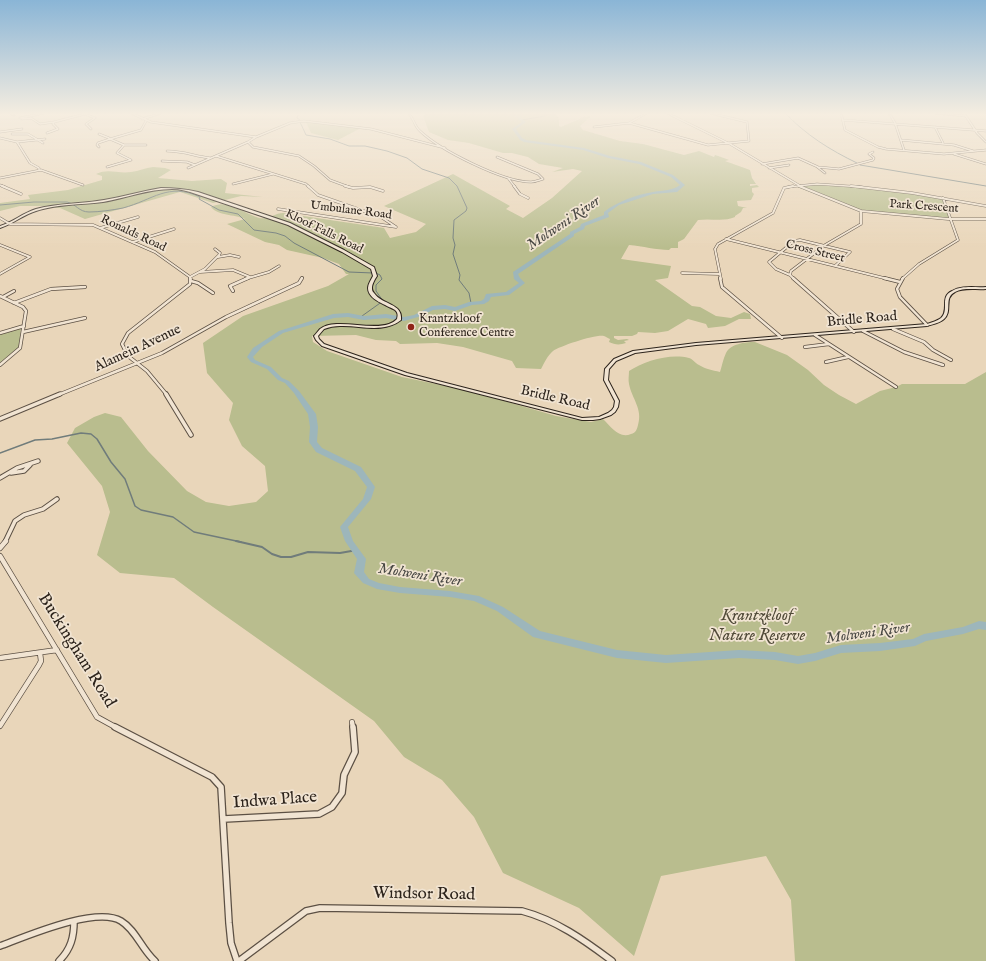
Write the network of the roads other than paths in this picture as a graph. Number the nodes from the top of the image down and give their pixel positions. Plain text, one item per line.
1 (27, 158) edge
2 (127, 158) edge
3 (211, 158) edge
4 (222, 158) edge
5 (302, 158) edge
6 (463, 158) edge
7 (499, 158) edge
8 (752, 158) edge
9 (874, 158) edge
10 (968, 158) edge
11 (162, 161) dead end
12 (762, 164) junction
13 (986, 164) edge
14 (195, 165) junction
15 (789, 165) dead end
16 (815, 166) junction
17 (107, 167) dead end
18 (188, 168) dead end
19 (769, 168) junction
20 (39, 170) junction
21 (825, 173) dead end
22 (274, 174) junction
23 (0, 178) edge
24 (508, 178) junction
25 (233, 184) dead end
26 (0, 185) edge
27 (83, 185) dead end
28 (797, 185) junction
29 (383, 191) dead end
30 (21, 194) dead end
31 (528, 198) dead end
32 (943, 198) junction
33 (986, 206) edge
34 (278, 209) dead end
35 (861, 212) junction
36 (138, 217) dead end
37 (0, 218) edge
38 (986, 218) edge
39 (951, 219) junction
40 (10, 224) junction
41 (0, 227) edge
42 (100, 228) junction
43 (174, 229) dead end
44 (726, 239) junction
45 (133, 242) junction
46 (0, 245) edge
47 (825, 245) junction
48 (216, 249) dead end
49 (780, 252) junction
50 (217, 257) junction
51 (239, 257) dead end
52 (807, 259) junction
53 (279, 266) dead end
54 (835, 266) junction
55 (200, 272) junction
56 (682, 273) dead end
57 (0, 274) edge
58 (719, 274) junction
59 (790, 275) junction
60 (190, 277) junction
61 (250, 277) junction
62 (302, 278) dead end
63 (192, 281) junction
64 (900, 282) junction
65 (85, 287) dead end
66 (986, 288) edge
67 (14, 291) dead end
68 (233, 292) dead end
69 (213, 293) dead end
70 (2, 296) edge
71 (14, 302) junction
72 (399, 311) joint
73 (85, 318) dead end
74 (927, 325) junction
75 (24, 326) junction
76 (893, 329) junction
77 (863, 331) junction
78 (23, 332) junction
79 (854, 332) junction
80 (0, 333) edge
81 (815, 335) junction
82 (782, 338) junction
83 (829, 344) junction
84 (805, 347) dead end
85 (848, 357) junction
86 (951, 360) dead end
87 (826, 362) dead end
88 (138, 363) junction
89 (0, 365) edge
90 (942, 365) dead end
91 (896, 388) dead end
92 (0, 420) edge
93 (191, 435) dead end
94 (38, 461) dead end
95 (0, 478) edge
96 (57, 499) dead end
97 (0, 548) edge
98 (0, 556) edge
99 (57, 650) junction
100 (40, 653) junction
101 (0, 658) edge
102 (352, 722) dead end
103 (0, 726) edge
104 (224, 819) junction
105 (74, 921) junction
106 (0, 946) edge
107 (59, 961) edge
108 (155, 961) edge
109 (238, 961) edge
110 (612, 961) edge

1 - 20 street
2 - 17 street
3 - 14 street
4 - 22 street, Umbulane Road
5 - 29 street
6 - 24 street
7 - 24 street
8 - 12 street, Park Crescent
9 - 16 street
10 - 13 street
11 - 14 street
12 - 16 street
12 - 19 street, Park Crescent
14 - 18 street
15 - 19 street
16 - 21 street
19 - 28 street, Park Crescent
20 - 23 street
20 - 27 street
22 - 25 street
22 - 34 street, Umbulane Road
24 - 31 street
26 - 30 street
28 - 32 street, Park Crescent
28 - 35 street, Park Crescent
28 - 44 street
32 - 33 street, Park Crescent
32 - 39 street
35 - 39 street, Park Crescent
35 - 47 street
36 - 42 street
37 - 40 street
38 - 39 street, Park Crescent
39 - 64 street
40 - 41 main road, Kloof Falls Road
40 - 42 street, Ronalds Road
40 - 72 main road, Kloof Falls Road
42 - 45 street, Ronalds Road
43 - 45 street
44 - 49 street, Cross Street
44 - 58 street
45 - 60 street, Ronalds Road
46 - 57 street
47 - 49 street
47 - 52 street
47 - 54 street
48 - 50 street
49 - 52 street, Cross Street
49 - 59 street
50 - 51 street
50 - 55 street
52 - 54 street, Cross Street
52 - 59 street
53 - 61 street
54 - 64 street, Cross Street
55 - 60 street
55 - 61 street
56 - 58 street
58 - 82 street
59 - 79 street
60 - 63 street, Ronalds Road
61 - 68 street
62 - 88 street, Alamein Avenue
63 - 69 street
63 - 88 street
64 - 74 street
65 - 71 street
66 - 74 main road, Bridle Road
67 - 70 street
70 - 71 street
71 - 75 street
72 - 82 main road, Bridle Road
73 - 78 street
74 - 76 main road, Bridle Road
75 - 78 street
75 - 80 street
76 - 77 main road, Bridle Road
76 - 86 street
77 - 79 main road, Bridle Road
77 - 90 street
78 - 89 street
79 - 81 main road, Bridle Road
81 - 82 main road, Bridle Road
81 - 83 street
83 - 84 street
83 - 85 street
85 - 87 street
85 - 91 street
88 - 92 street, Alamein Avenue
88 - 93 street
94 - 95 street
96 - 97 street
98 - 99 street, Buckingham Road
99 - 100 street
99 - 104 street, Buckingham Road
100 - 101 street
100 - 103 street
102 - 104 street, Indwa Place
104 - 109 street, Buckingham Road
105 - 106 street
105 - 107 street
105 - 108 street
109 - 110 street, Windsor Road

